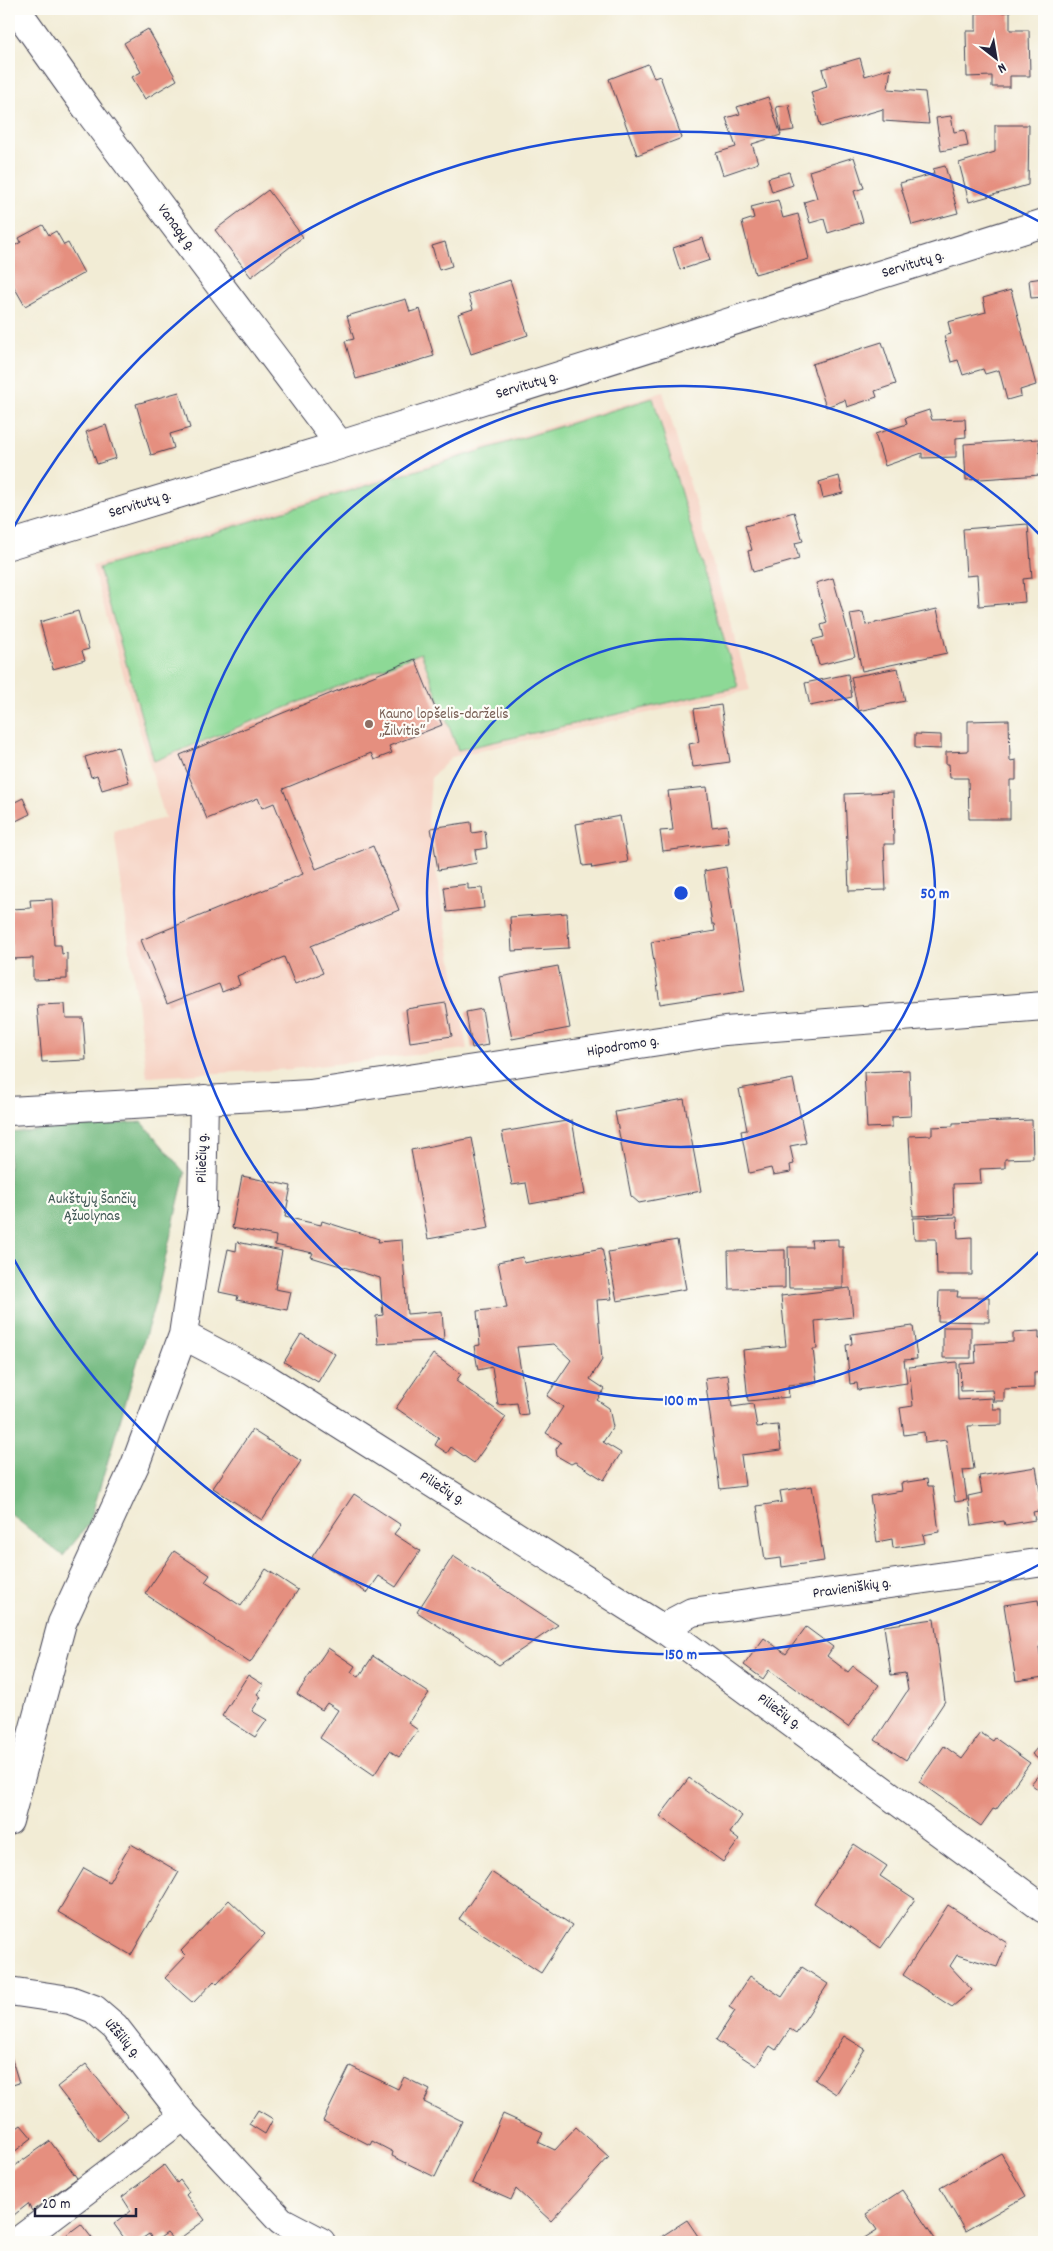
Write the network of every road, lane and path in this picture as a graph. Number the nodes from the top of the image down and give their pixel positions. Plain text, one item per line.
1 (16, 9) edge
2 (1044, 224) edge
3 (340, 445) junction
4 (9, 544) edge
5 (1044, 1006) edge
6 (204, 1099) junction
7 (9, 1111) edge
8 (183, 1335) junction
9 (1044, 1562) edge
10 (665, 1630) junction
11 (9, 1821) edge
12 (1044, 1909) edge
13 (9, 1991) edge
14 (184, 2116) junction
15 (16, 2242) edge
16 (321, 2242) edge

1 - 3 street, Vanagų g.
2 - 3 street, Servitutų g.
3 - 4 street, Servitutų g.
5 - 6 street, Hipodromo g.
6 - 7 street
6 - 8 street, Piliečių g.
8 - 10 street, Piliečių g.
8 - 11 street
9 - 10 street, Pravieniškių g.
10 - 12 street, Piliečių g.
13 - 14 street, Užšilių g.
14 - 15 street
14 - 16 street, Užšilių g.

